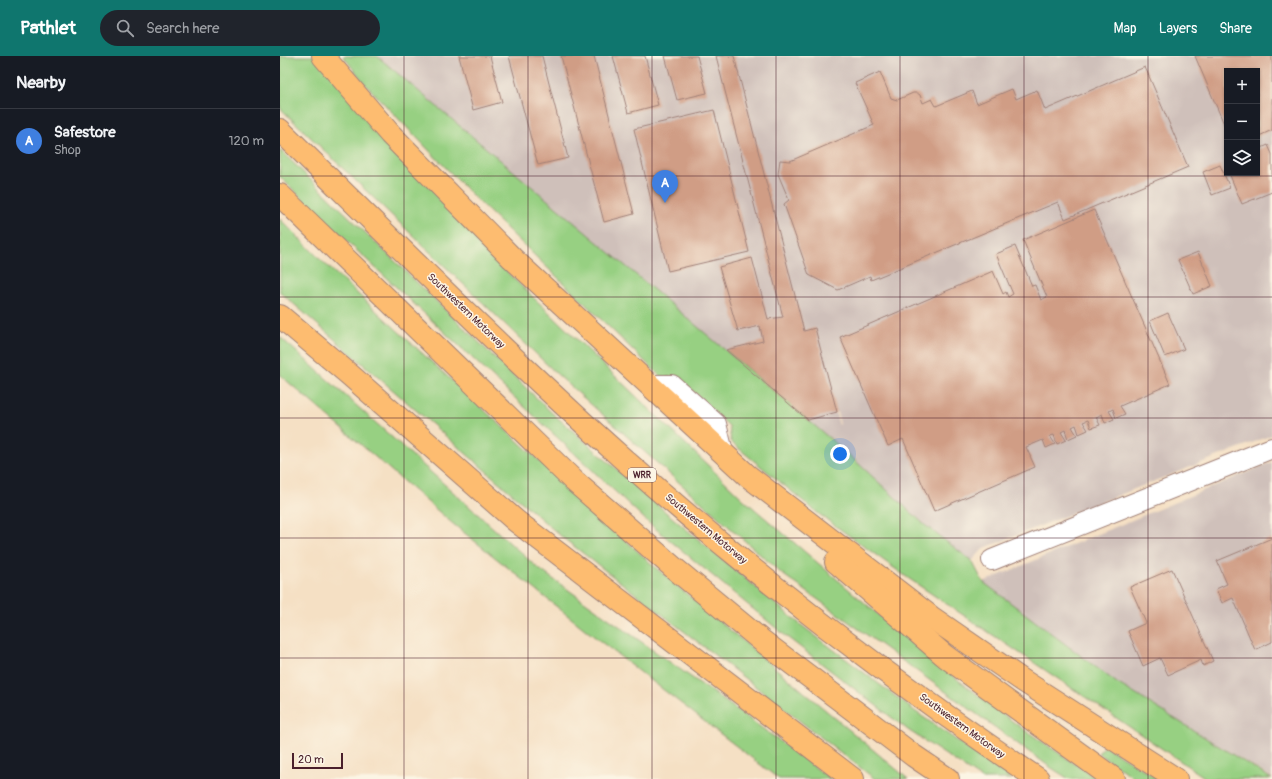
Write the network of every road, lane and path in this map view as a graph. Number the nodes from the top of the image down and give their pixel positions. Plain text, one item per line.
1 (324, 56) edge
2 (280, 130) edge
3 (280, 195) edge
4 (280, 316) edge
5 (1272, 448) edge
6 (748, 476) junction
7 (992, 560) dead end
8 (761, 640) junction
9 (853, 779) edge
10 (925, 779) edge
11 (948, 779) edge
12 (1038, 779) edge
13 (1114, 779) edge
14 (1176, 779) edge

1 - 6 highway
2 - 12 highway, Southwestern Motorway / WRR
3 - 8 highway
4 - 9 highway
5 - 7 lane
6 - 13 highway
6 - 14 highway
8 - 10 highway
8 - 11 highway

